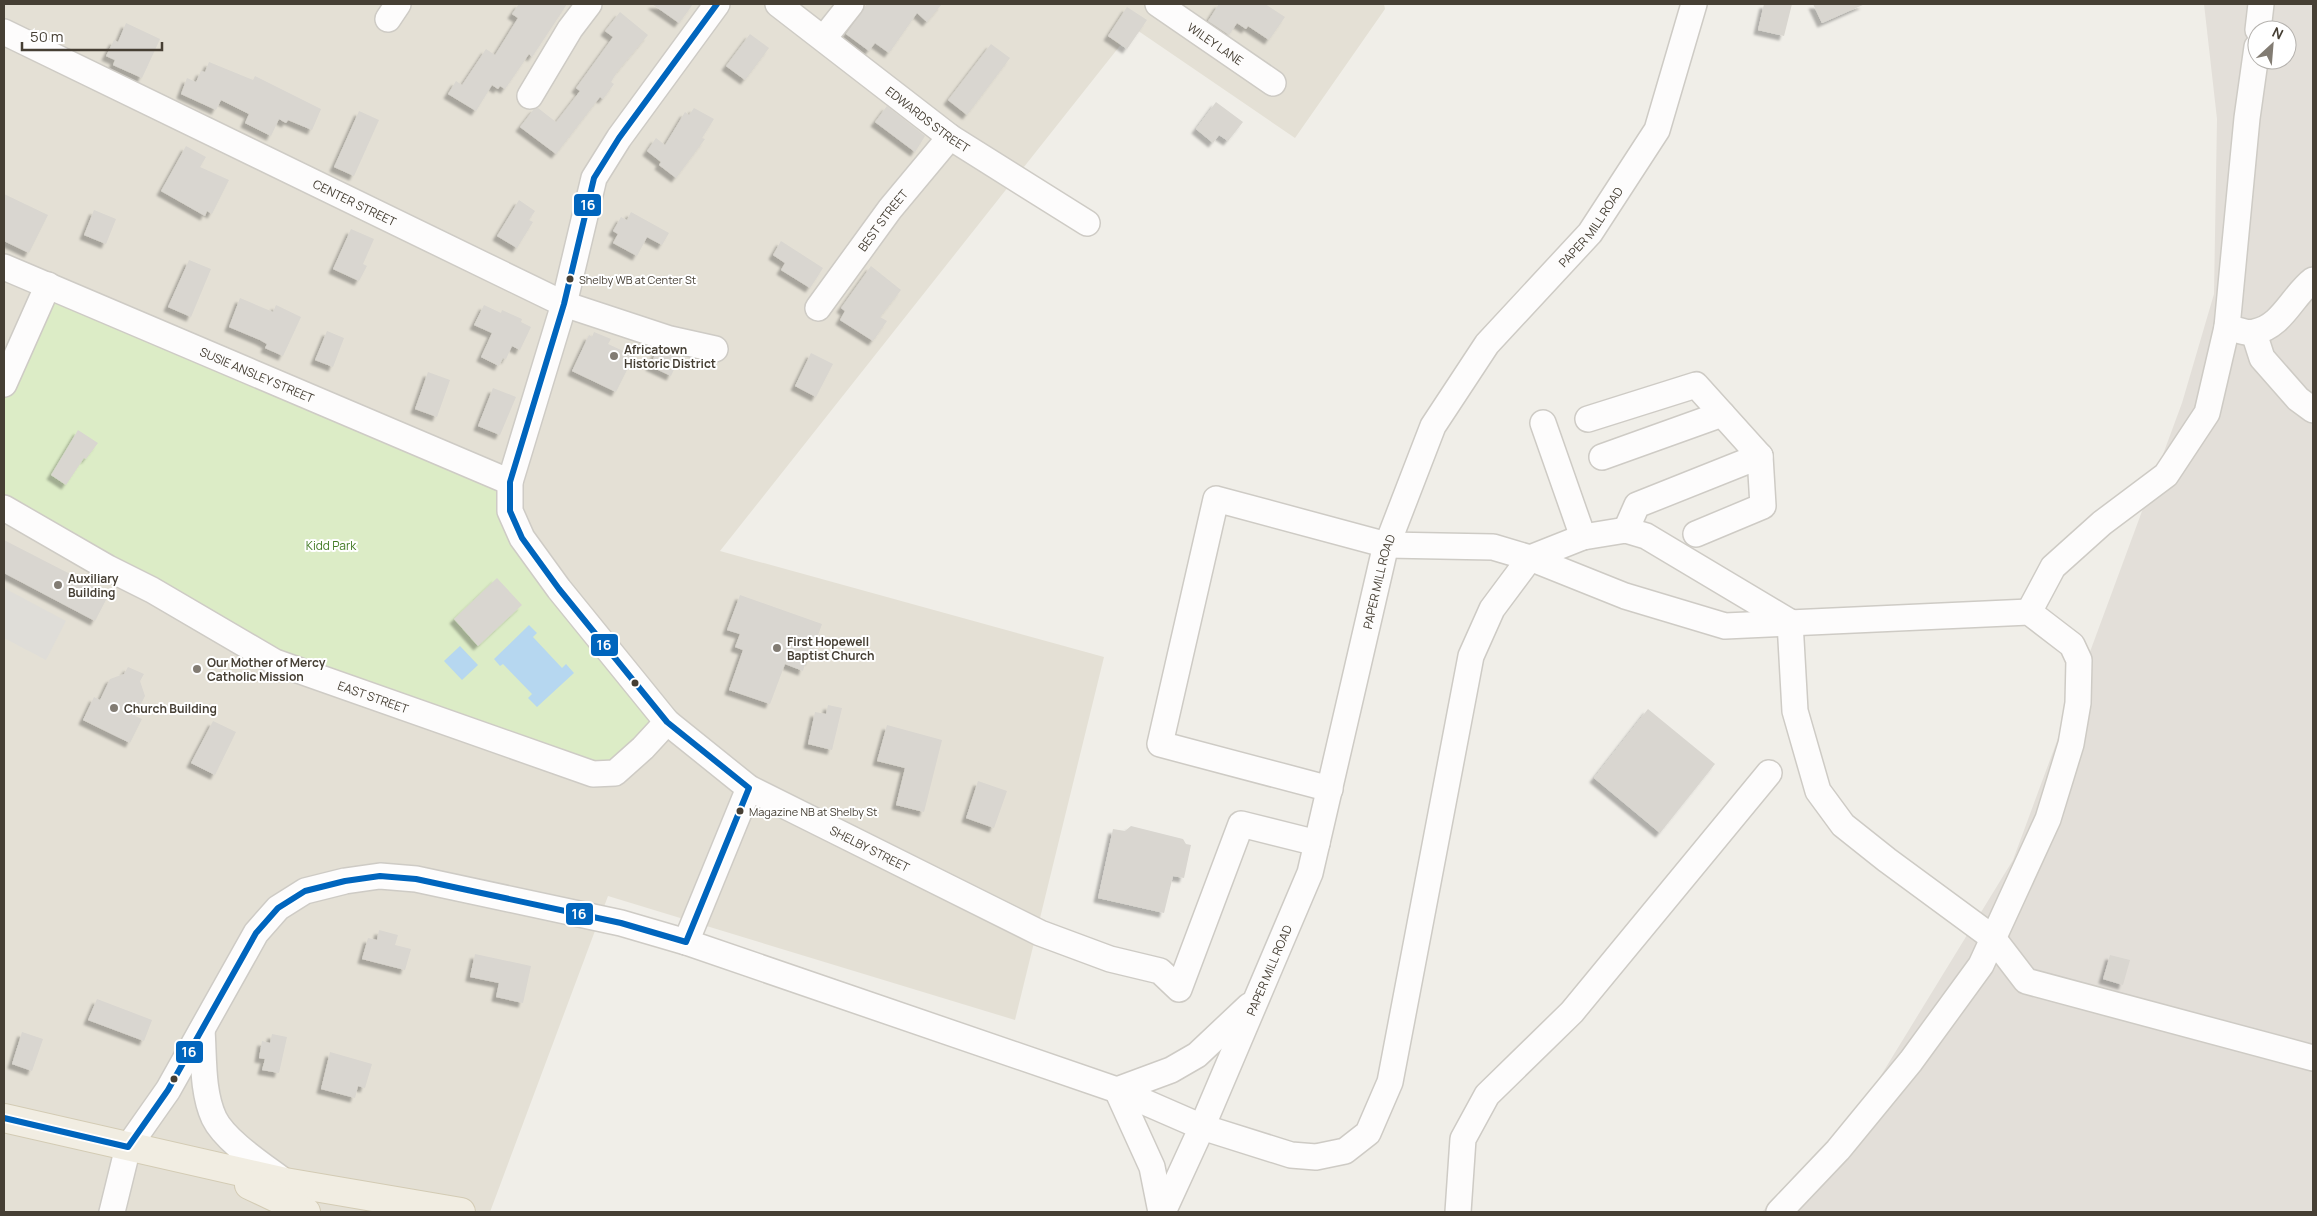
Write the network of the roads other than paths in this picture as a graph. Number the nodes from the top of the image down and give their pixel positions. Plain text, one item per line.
1 (589, 4) edge
2 (717, 4) edge
3 (778, 4) edge
4 (851, 4) edge
5 (1158, 4) edge
6 (1694, 4) edge
7 (2260, 4) edge
8 (2259, 20) edge
9 (4, 32) edge
10 (824, 38) junction
11 (2254, 70) edge
12 (1273, 83) dead end
13 (530, 96) dead end
14 (950, 137) junction
15 (1087, 223) dead end
16 (4, 267) edge
17 (2313, 280) edge
18 (48, 285) junction
19 (564, 304) junction
20 (818, 308) dead end
21 (2227, 327) junction
22 (2254, 333) junction
23 (715, 348) dead end
24 (4, 384) edge
25 (2313, 410) edge
26 (1722, 414) junction
27 (1588, 419) dead end
28 (1543, 423) dead end
29 (1760, 456) junction
30 (1602, 457) dead end
31 (510, 482) junction
32 (4, 508) edge
33 (1626, 530) junction
34 (1696, 534) dead end
35 (1583, 537) junction
36 (1387, 545) junction
37 (1530, 558) junction
38 (2029, 612) junction
39 (1790, 622) junction
40 (667, 722) junction
41 (1769, 773) dead end
42 (749, 788) junction
43 (1330, 789) junction
44 (1317, 843) junction
45 (1993, 938) junction
46 (686, 942) junction
47 (1256, 999) junction
48 (202, 1030) junction
49 (2313, 1058) edge
50 (1116, 1090) junction
51 (4, 1118) edge
52 (1202, 1127) junction
53 (128, 1147) junction
54 (212, 1167) junction
55 (285, 1182) junction
56 (112, 1212) edge
57 (306, 1212) edge
58 (356, 1212) edge
59 (461, 1212) edge
60 (1162, 1212) edge
61 (1458, 1212) edge
62 (1779, 1212) edge

1 - 13 street
2 - 19 street, SHELBY STREET
3 - 10 street, EDWARDS STREET
4 - 10 street
5 - 12 street, WILEY LANE
6 - 36 street, PAPER MILL ROAD
7 - 8 street
9 - 19 street, CENTER STREET
10 - 14 street, EDWARDS STREET
11 - 21 street
14 - 15 street, EDWARDS STREET
14 - 20 street, BEST STREET
16 - 18 street, SUSIE ANSLEY STREET
17 - 22 street
18 - 24 street
18 - 31 street, SUSIE ANSLEY STREET
19 - 23 street, CENTER STREET
19 - 31 street, SHELBY STREET
21 - 22 street
21 - 38 street
22 - 25 street
26 - 27 street
26 - 29 street
26 - 30 street
28 - 35 street
29 - 33 street
29 - 34 street
31 - 40 street, SHELBY STREET
32 - 40 street, EAST STREET
33 - 35 street
33 - 39 street
35 - 37 street
36 - 37 street
36 - 43 street, PAPER MILL ROAD
36 - 43 street
37 - 39 street
37 - 52 street
38 - 39 street
38 - 45 street
39 - 45 street
40 - 42 street, SHELBY STREET
41 - 61 street
42 - 44 street, SHELBY STREET
42 - 46 street
43 - 44 street, PAPER MILL ROAD
44 - 47 street, PAPER MILL ROAD
45 - 49 street
45 - 62 street
46 - 48 street
46 - 50 street
47 - 50 street
47 - 52 street, PAPER MILL ROAD
48 - 53 street
48 - 55 street
50 - 52 street
50 - 60 street
51 - 53 main road
52 - 60 street, PAPER MILL ROAD
53 - 54 main road
53 - 56 street
54 - 55 main road
54 - 57 main road
55 - 58 main road
55 - 59 main road

